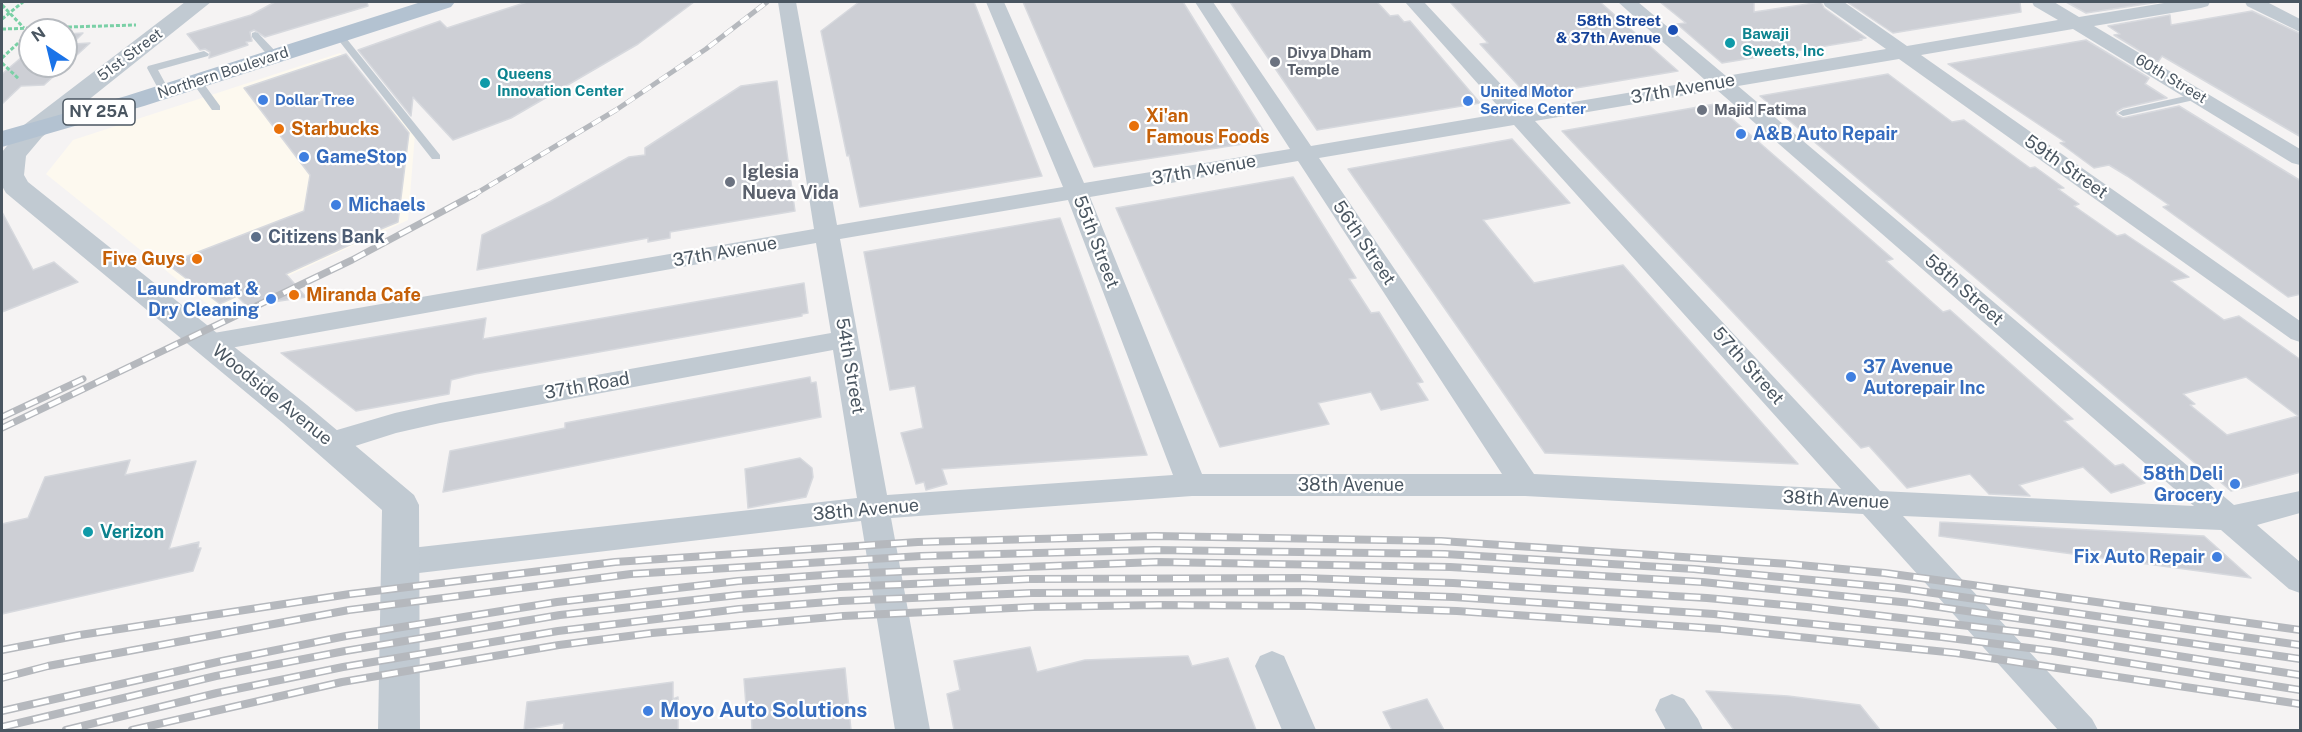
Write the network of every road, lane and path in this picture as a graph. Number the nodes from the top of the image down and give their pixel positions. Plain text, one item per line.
1 (23, 2) edge
2 (198, 2) edge
3 (443, 2) edge
4 (787, 2) edge
5 (996, 2) edge
6 (1204, 2) edge
7 (1414, 2) edge
8 (1627, 2) edge
9 (1832, 2) edge
10 (2041, 2) edge
11 (2201, 2) edge
12 (2254, 2) edge
13 (2, 5) edge
14 (9, 13) junction
15 (2, 19) edge
16 (18, 22) edge
17 (2077, 22) junction
18 (171, 24) junction
19 (2301, 26) edge
20 (2, 28) edge
21 (18, 28) edge
22 (78, 28) edge
23 (339, 35) junction
24 (247, 38) dead end
25 (18, 44) edge
26 (202, 52) dead end
27 (1903, 52) junction
28 (274, 56) junction
29 (2, 61) edge
30 (19, 79) dead end
31 (197, 82) junction
32 (1722, 82) junction
33 (165, 92) junction
34 (2199, 96) junction
35 (216, 108) dead end
36 (2123, 113) dead end
37 (1521, 117) junction
38 (33, 131) junction
39 (2, 139) edge
40 (1304, 153) junction
41 (436, 157) dead end
42 (2301, 158) edge
43 (6, 188) edge
44 (1077, 192) junction
45 (827, 234) junction
46 (2301, 333) edge
47 (846, 339) junction
48 (208, 343) junction
49 (330, 443) junction
50 (1192, 485) junction
51 (1525, 485) junction
52 (2301, 501) edge
53 (1872, 502) junction
54 (874, 508) junction
55 (2229, 518) junction
56 (402, 562) junction
57 (2301, 580) edge
58 (1272, 666) dead end
59 (399, 730) edge
60 (912, 730) edge
61 (1299, 730) edge
62 (2080, 730) edge

1 - 14 path
2 - 18 street, 51st Street
3 - 23 main road, Northern Boulevard / NY 25A
4 - 45 street, 54th Street
5 - 44 street, 55th Street
6 - 40 street, 56th Street
7 - 37 street, 57th Street
8 - 32 street, 58th Street
9 - 27 street, 59th Street
10 - 17 street, 60th Street
11 - 17 street, 37th Avenue
12 - 19 street
13 - 14 path
14 - 15 path
14 - 16 path
17 - 27 street, 37th Avenue
17 - 34 street, 60th Street
18 - 22 path
18 - 38 street, 51st Street
20 - 21 path
23 - 28 main road, Northern Boulevard / NY 25A
23 - 41 lane
24 - 28 lane
25 - 29 path
26 - 33 lane
27 - 32 street, 37th Avenue
27 - 46 street, 59th Street
28 - 31 main road, Northern Boulevard / NY 25A
29 - 30 path
31 - 33 main road, Northern Boulevard / NY 25A
31 - 35 lane
32 - 37 street, 37th Avenue
32 - 55 street, 58th Street
33 - 38 main road, Northern Boulevard / NY 25A
34 - 36 lane
34 - 42 street, 60th Street
37 - 40 street, 37th Avenue
37 - 53 street, 57th Street
38 - 39 main road, Northern Boulevard / NY 25A
38 - 43 street, Woodside Avenue
40 - 44 street, 37th Avenue
40 - 51 street, 56th Street
43 - 48 street, Woodside Avenue
44 - 45 street, 37th Avenue
44 - 50 street, 55th Street
45 - 47 street, 54th Street
45 - 48 street, 37th Avenue
47 - 49 street, 37th Road
47 - 54 street, 54th Street
48 - 49 street, Woodside Avenue
49 - 56 street, Woodside Avenue
50 - 51 street, 38th Avenue
50 - 54 street, 38th Avenue
51 - 53 street, 38th Avenue
52 - 55 street, 38th Avenue
53 - 55 street, 38th Avenue
53 - 62 street, 57th Street
54 - 56 street, 38th Avenue
54 - 60 street, 54th Street
55 - 57 street, 58th Street
56 - 59 street, Woodside Avenue
58 - 61 street

